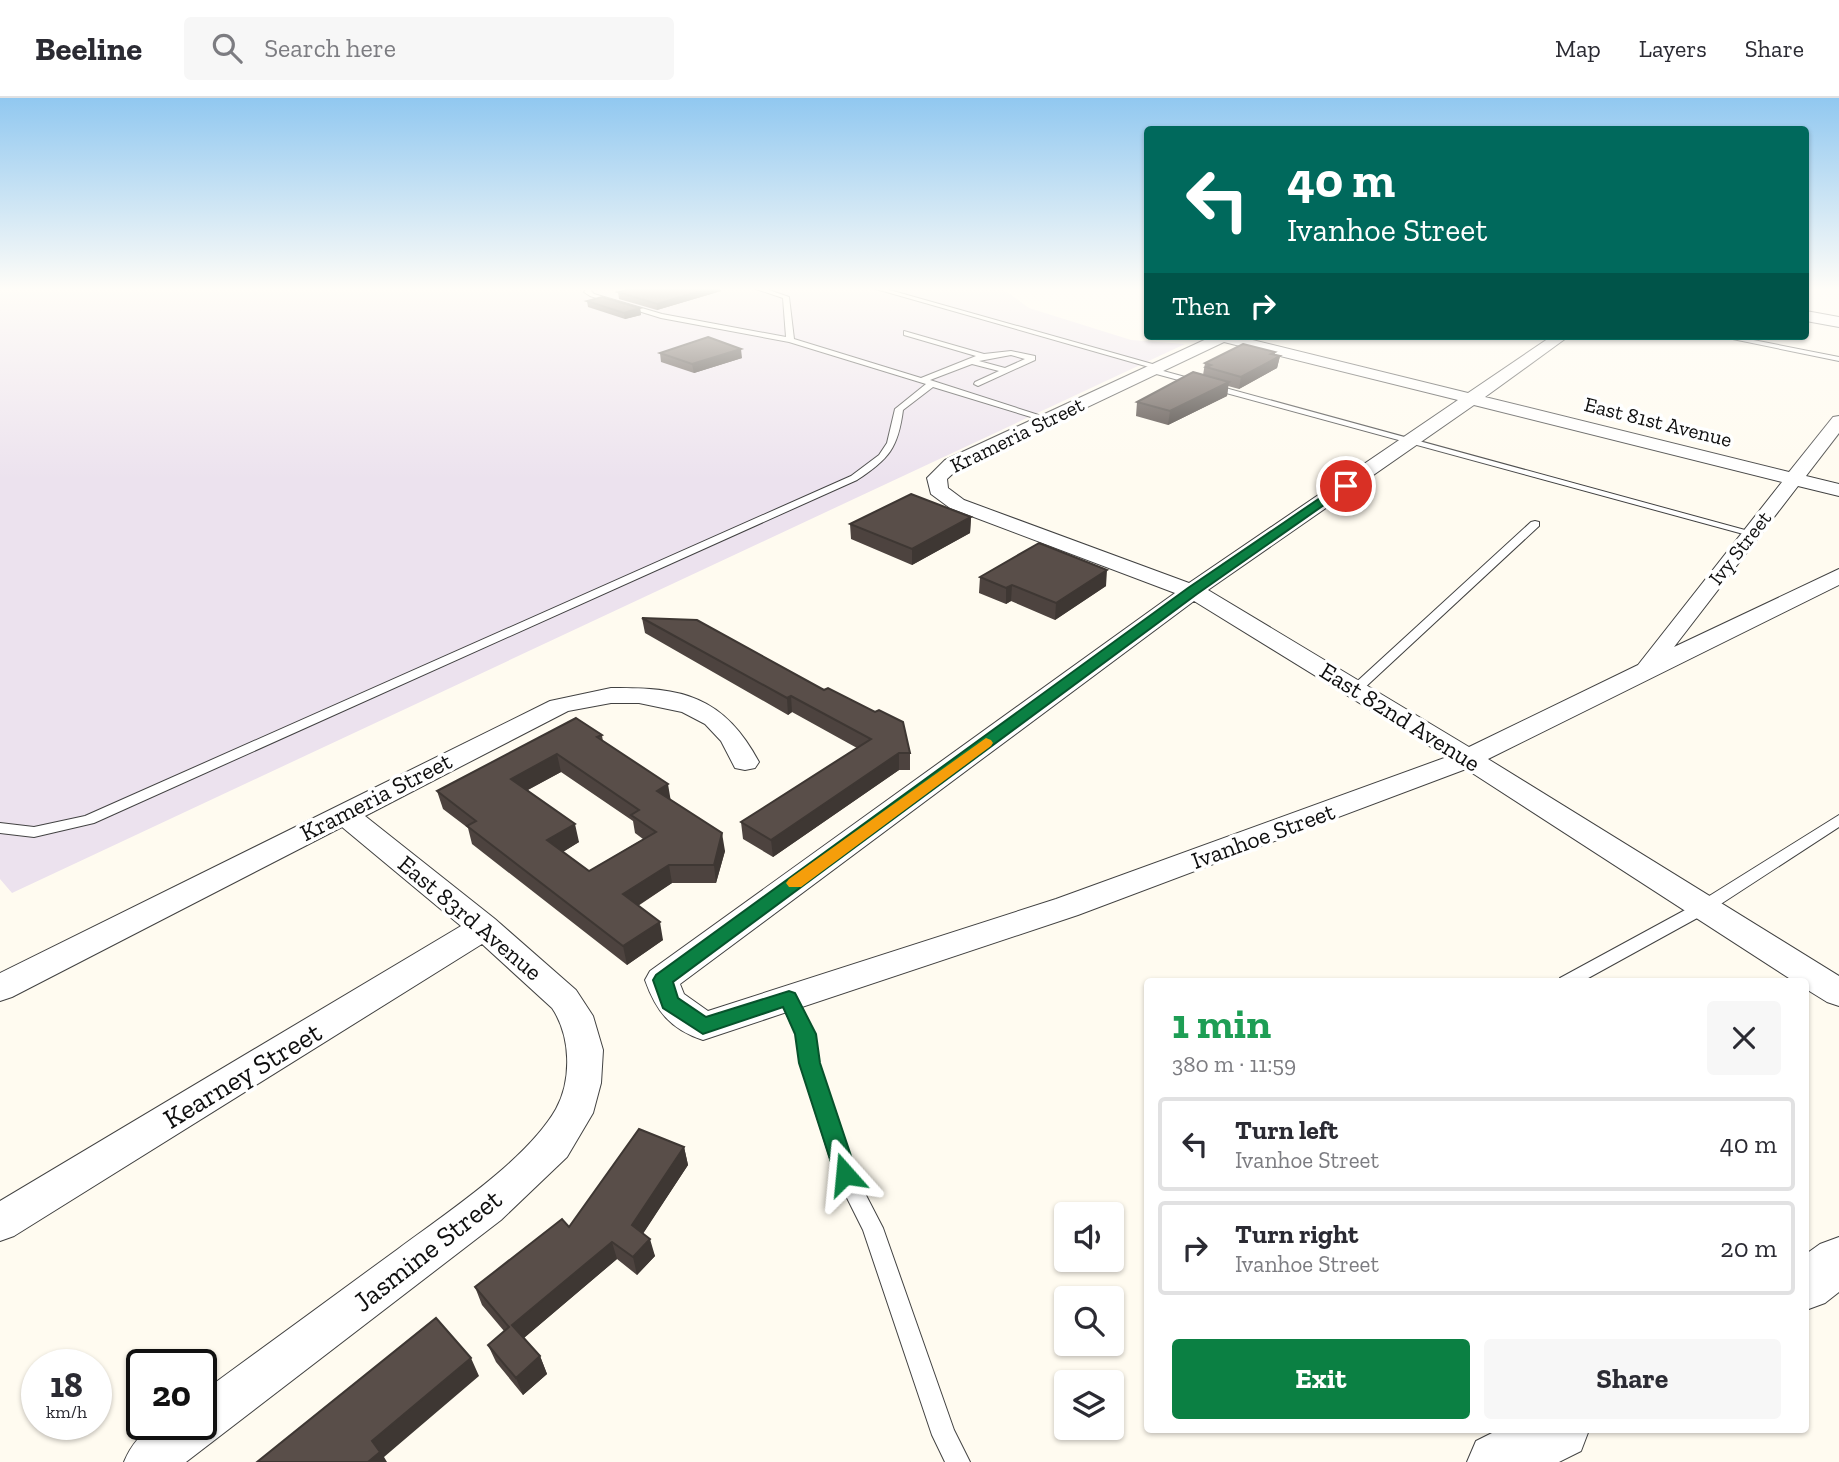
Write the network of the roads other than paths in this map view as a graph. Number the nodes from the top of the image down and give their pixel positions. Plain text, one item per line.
1 (832, 353) edge
2 (973, 353) edge
3 (1102, 353) edge
4 (1189, 353) edge
5 (1284, 353) edge
6 (1538, 353) edge
7 (1807, 353) edge
8 (984, 356) junction
9 (1839, 359) edge
10 (971, 361) junction
11 (1156, 368) junction
12 (1006, 371) junction
13 (928, 382) junction
14 (978, 384) dead end
15 (1470, 400) junction
16 (1047, 419) junction
17 (1839, 421) edge
18 (1411, 440) junction
19 (1794, 479) junction
20 (938, 490) joint
21 (1839, 490) edge
22 (1535, 524) dead end
23 (1751, 533) junction
24 (1839, 576) edge
25 (1193, 591) junction
26 (1640, 675) junction
27 (1356, 689) junction
28 (1468, 758) junction
29 (746, 762) dead end
30 (343, 813) junction
31 (1839, 820) edge
32 (0, 828) edge
33 (1704, 907) junction
34 (484, 927) junction
35 (1573, 978) edge
36 (0, 988) edge
37 (1839, 993) edge
38 (789, 998) junction
39 (581, 1035) joint
40 (0, 1223) edge
41 (1839, 1261) edge
42 (1809, 1283) edge
43 (217, 1410) edge
44 (1554, 1433) edge
45 (177, 1440) edge
46 (148, 1462) edge
47 (958, 1462) edge
48 (1497, 1462) edge

1 - 13 lane
2 - 8 lane
3 - 11 lane
4 - 11 street, Krameria Street
5 - 15 street, East 81st Avenue
6 - 15 street
7 - 9 lane
8 - 10 lane
8 - 12 lane
10 - 12 lane
10 - 13 lane
11 - 16 street, Krameria Street
11 - 18 lane
12 - 14 lane
13 - 16 lane
13 - 32 lane
15 - 18 street
15 - 19 street, East 81st Avenue
16 - 20 street, Krameria Street
17 - 19 street, Ivy Street
18 - 23 lane
18 - 25 street
19 - 21 street, East 81st Avenue
19 - 23 street, Ivy Street
20 - 25 street, East 82nd Avenue
22 - 27 lane
23 - 26 street, Ivy Street
24 - 26 street, Ivanhoe Street
25 - 27 street, East 82nd Avenue
25 - 38 street, Ivanhoe Street
26 - 28 street, Ivanhoe Street
27 - 28 street, East 82nd Avenue
28 - 33 street, East 82nd Avenue
28 - 38 street, Ivanhoe Street
29 - 30 street, Krameria Street
30 - 34 street, East 83rd Avenue
30 - 36 street, Krameria Street
31 - 33 lane
33 - 35 lane
33 - 37 street, East 82nd Avenue
34 - 39 street, East 83rd Avenue
34 - 40 street, Kearney Street
38 - 47 lane
39 - 43 street, Jasmine Street
41 - 42 street
44 - 48 street
45 - 46 street, Jasmine Street

